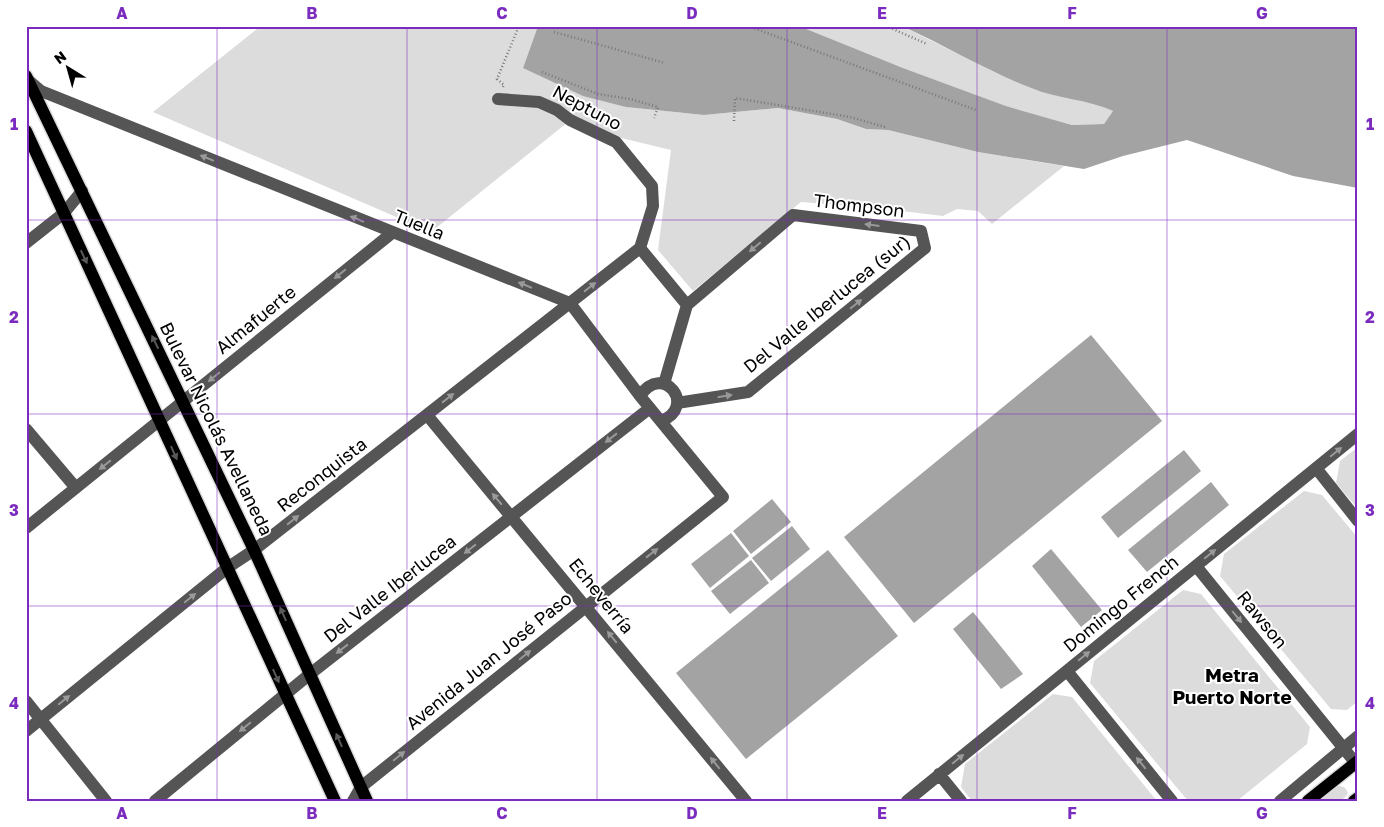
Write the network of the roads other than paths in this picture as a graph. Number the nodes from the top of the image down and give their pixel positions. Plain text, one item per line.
1 (27, 78) edge
2 (498, 99) road end
3 (26, 131) edge
4 (82, 191) junction
5 (64, 213) junction
6 (921, 231) joint
7 (392, 233) junction
8 (26, 243) edge
9 (640, 248) junction
10 (570, 303) junction
11 (687, 305) junction
12 (664, 384) junction
13 (640, 396) junction
14 (183, 401) junction
15 (677, 403) junction
16 (650, 408) junction
17 (427, 414) junction
18 (159, 420) junction
19 (661, 421) junction
20 (26, 429) edge
21 (1358, 434) edge
22 (1316, 468) junction
23 (76, 488) junction
24 (512, 516) junction
25 (1358, 521) edge
26 (26, 528) edge
27 (254, 550) junction
28 (1196, 566) junction
29 (227, 568) junction
30 (586, 606) junction
31 (1067, 671) junction
32 (310, 674) junction
33 (285, 695) junction
34 (26, 701) edge
35 (41, 719) junction
36 (26, 731) edge
37 (1358, 736) edge
38 (1343, 748) junction
39 (1357, 763) edge
40 (939, 774) junction
41 (360, 787) junction
42 (1358, 798) edge
43 (106, 801) edge
44 (155, 801) edge
45 (335, 801) edge
46 (353, 801) edge
47 (367, 801) edge
48 (746, 801) edge
49 (906, 801) edge
50 (961, 801) edge
51 (1172, 801) edge
52 (1280, 801) edge
53 (1308, 801) edge
54 (1354, 801) edge

1 - 4 main road, Bulevar Nicolás Avellaneda
7 -> 1 street, Tuella
2 - 9 street, Neptuno
3 - 5 main road
4 - 5 street
14 -> 4 main road, Bulevar Nicolás Avellaneda
5 - 8 street
5 -> 18 main road
6 -> 11 street, Thompson
15 -> 6 street, Del Valle Iberlucea (sur)
10 -> 7 street, Tuella
7 -> 14 street, Almafuerte
10 -> 9 street, Reconquista
9 - 11 street
10 - 13 street
17 -> 10 street, Reconquista
11 - 12 street
12 - 13 street
12 - 15 street
13 - 16 street
14 - 18 street, Almafuerte
14 - 27 main road, Bulevar Nicolás Avellaneda
15 - 19 street
16 - 19 street
16 -> 24 street, Del Valle Iberlucea
24 -> 17 street, Echeverría
27 -> 17 street, Reconquista
18 -> 23 street, Almafuerte
18 -> 29 main road
30 -> 19 street, Avenida Juan José Paso
20 - 23 street
22 -> 21 street, Domingo French
22 - 25 street
28 -> 22 street, Domingo French
23 - 26 street, Almafuerte
24 - 30 street, Echeverría
24 -> 32 street, Del Valle Iberlucea
27 - 29 street, Reconquista
32 -> 27 main road, Bulevar Nicolás Avellaneda
31 -> 28 street, Domingo French
28 -> 38 street, Rawson
29 -> 33 main road
35 -> 29 street, Reconquista
41 -> 30 street, Avenida Juan José Paso
48 -> 30 street, Echeverría
40 -> 31 street, Domingo French
51 -> 31 street
32 - 33 street, Del Valle Iberlucea
41 -> 32 main road, Bulevar Nicolás Avellaneda
33 -> 44 street, Del Valle Iberlucea
33 - 45 main road
34 - 35 street
35 - 36 street, Reconquista
35 - 43 street
37 - 38 street
38 - 39 street, Rawson
38 - 52 street
39 - 53 main road
40 - 49 street, Domingo French
40 - 50 street
41 - 46 street, Avenida Juan José Paso
41 - 47 main road, Bulevar Nicolás Avellaneda
42 - 54 main road

